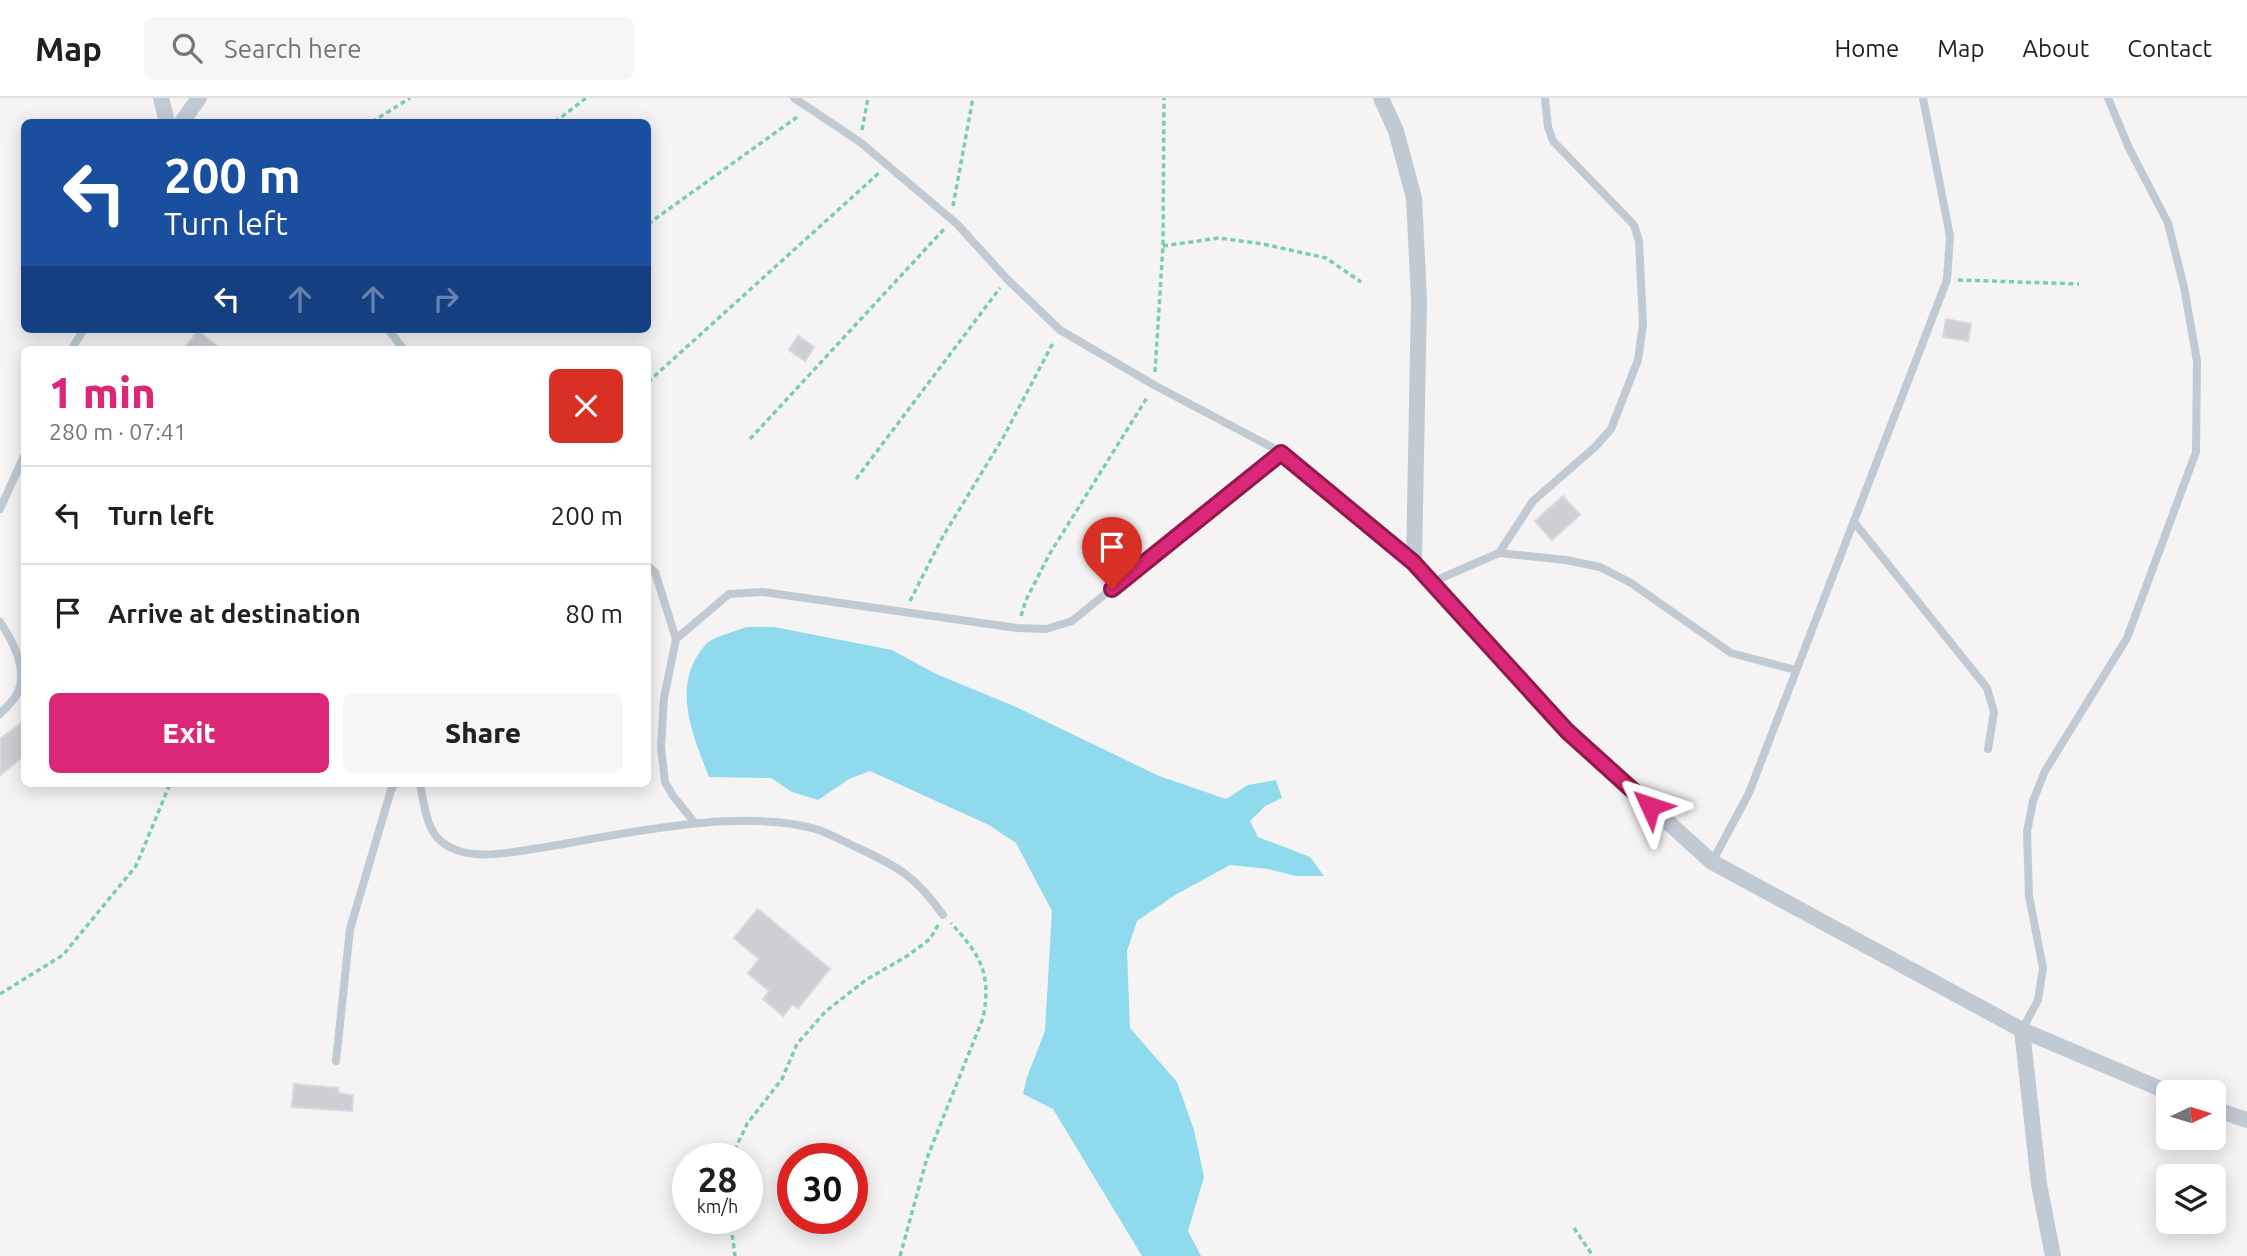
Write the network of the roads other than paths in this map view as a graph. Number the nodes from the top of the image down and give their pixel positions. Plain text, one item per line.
1 (161, 98) edge
2 (199, 98) edge
3 (793, 98) edge
4 (1381, 98) edge
5 (1545, 98) edge
6 (1923, 98) edge
7 (2108, 98) edge
8 (166, 119) edge
9 (184, 119) edge
10 (1281, 453) junction
11 (21, 463) edge
12 (0, 509) edge
13 (1854, 522) junction
14 (1499, 553) junction
15 (1413, 562) junction
16 (651, 568) edge
17 (1431, 583) junction
18 (0, 622) edge
19 (676, 639) junction
20 (21, 666) edge
21 (1796, 670) junction
22 (21, 683) edge
23 (0, 714) edge
24 (1988, 749) dead end
25 (393, 787) edge
26 (421, 787) edge
27 (695, 823) junction
28 (1712, 862) junction
29 (943, 915) road end
30 (2022, 1030) junction
31 (336, 1061) dead end
32 (2156, 1087) edge
33 (2226, 1113) edge
34 (2247, 1120) edge
35 (2053, 1256) edge

1 - 8 street
2 - 9 street
3 - 10 lane
4 - 15 street
5 - 14 lane
6 - 13 lane
7 - 30 lane
10 - 15 lane
10 - 19 lane
11 - 12 lane
13 - 21 lane
13 - 24 lane
14 - 17 lane
14 - 21 lane
15 - 17 street
16 - 19 lane
17 - 28 street
18 - 20 lane
19 - 27 lane
21 - 28 lane
22 - 23 lane
25 - 31 lane
26 - 27 lane
27 - 29 lane
28 - 30 street
30 - 32 street
30 - 35 street
33 - 34 street

